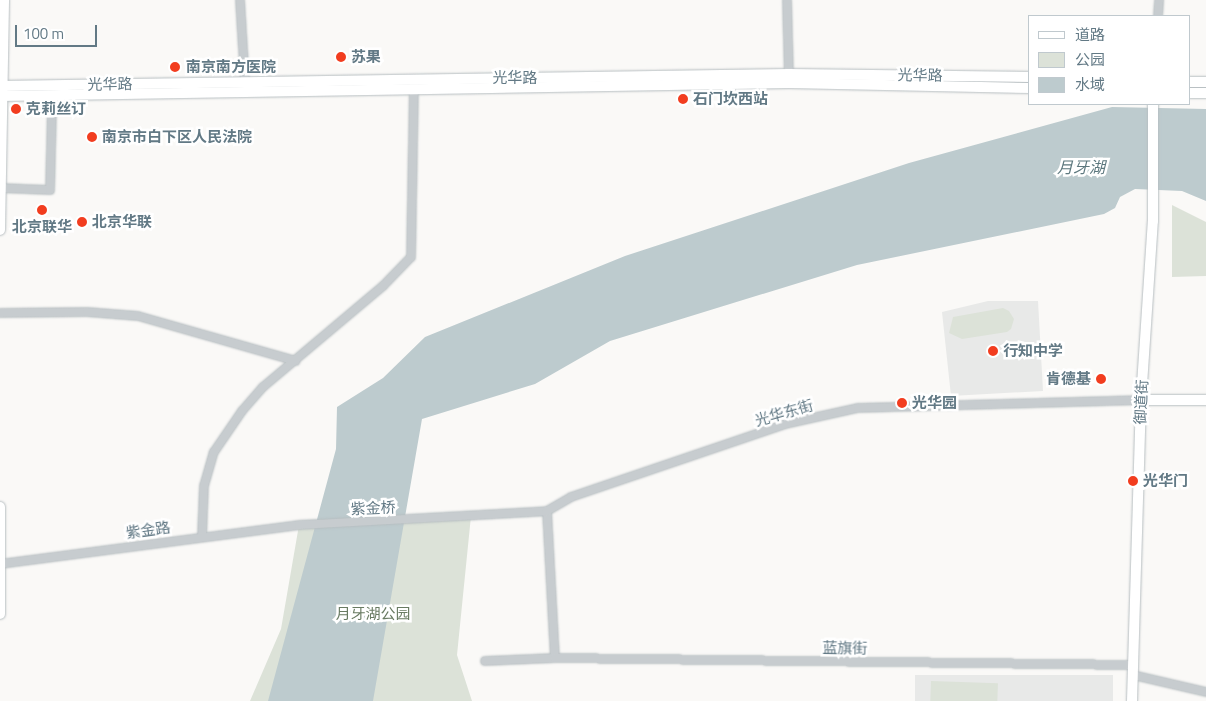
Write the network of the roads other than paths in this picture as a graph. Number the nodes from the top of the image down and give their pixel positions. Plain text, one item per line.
1 (4, 0) edge
2 (240, 0) edge
3 (787, 0) edge
4 (1159, 0) edge
5 (1158, 15) edge
6 (1028, 77) edge
7 (789, 79) junction
8 (245, 82) junction
9 (1191, 82) edge
10 (1206, 82) edge
11 (414, 84) junction
12 (1028, 88) edge
13 (0, 91) edge
14 (1191, 93) edge
15 (1206, 93) edge
16 (1153, 105) edge
17 (52, 107) dead end
18 (0, 188) edge
19 (0, 230) edge
20 (0, 314) edge
21 (296, 361) junction
22 (1141, 400) junction
23 (1206, 400) edge
24 (0, 507) edge
25 (546, 511) junction
26 (447, 519) joint
27 (299, 525) joint
28 (202, 537) junction
29 (0, 564) edge
30 (0, 614) edge
31 (555, 658) junction
32 (485, 661) dead end
33 (1134, 670) junction
34 (1206, 692) edge
35 (1132, 701) edge

1 - 13 main road
2 - 8 street
3 - 7 street
4 - 5 street
6 - 7 main road, 光华路
7 - 11 main road, 光华路
7 - 12 main road, 光华路
8 - 11 main road, 光华路
8 - 13 main road, 光华路
9 - 10 main road
11 - 13 main road, 光华路
11 - 21 street
13 - 18 main road
14 - 15 main road
16 - 22 main road, 御道街
17 - 18 street
18 - 19 main road
20 - 21 street
21 - 28 street
22 - 23 main road
22 - 25 street, 光华东街
22 - 33 main road, 御道街
24 - 29 main road
25 - 26 street, 光华东街
25 - 31 street
26 - 27 street, 紫金桥
27 - 28 street, 紫金路
28 - 29 street, 紫金路
29 - 30 main road
31 - 32 street, 蓝旗街
31 - 33 street, 蓝旗街
33 - 34 street, 蓝旗街
33 - 35 main road, 御道街

